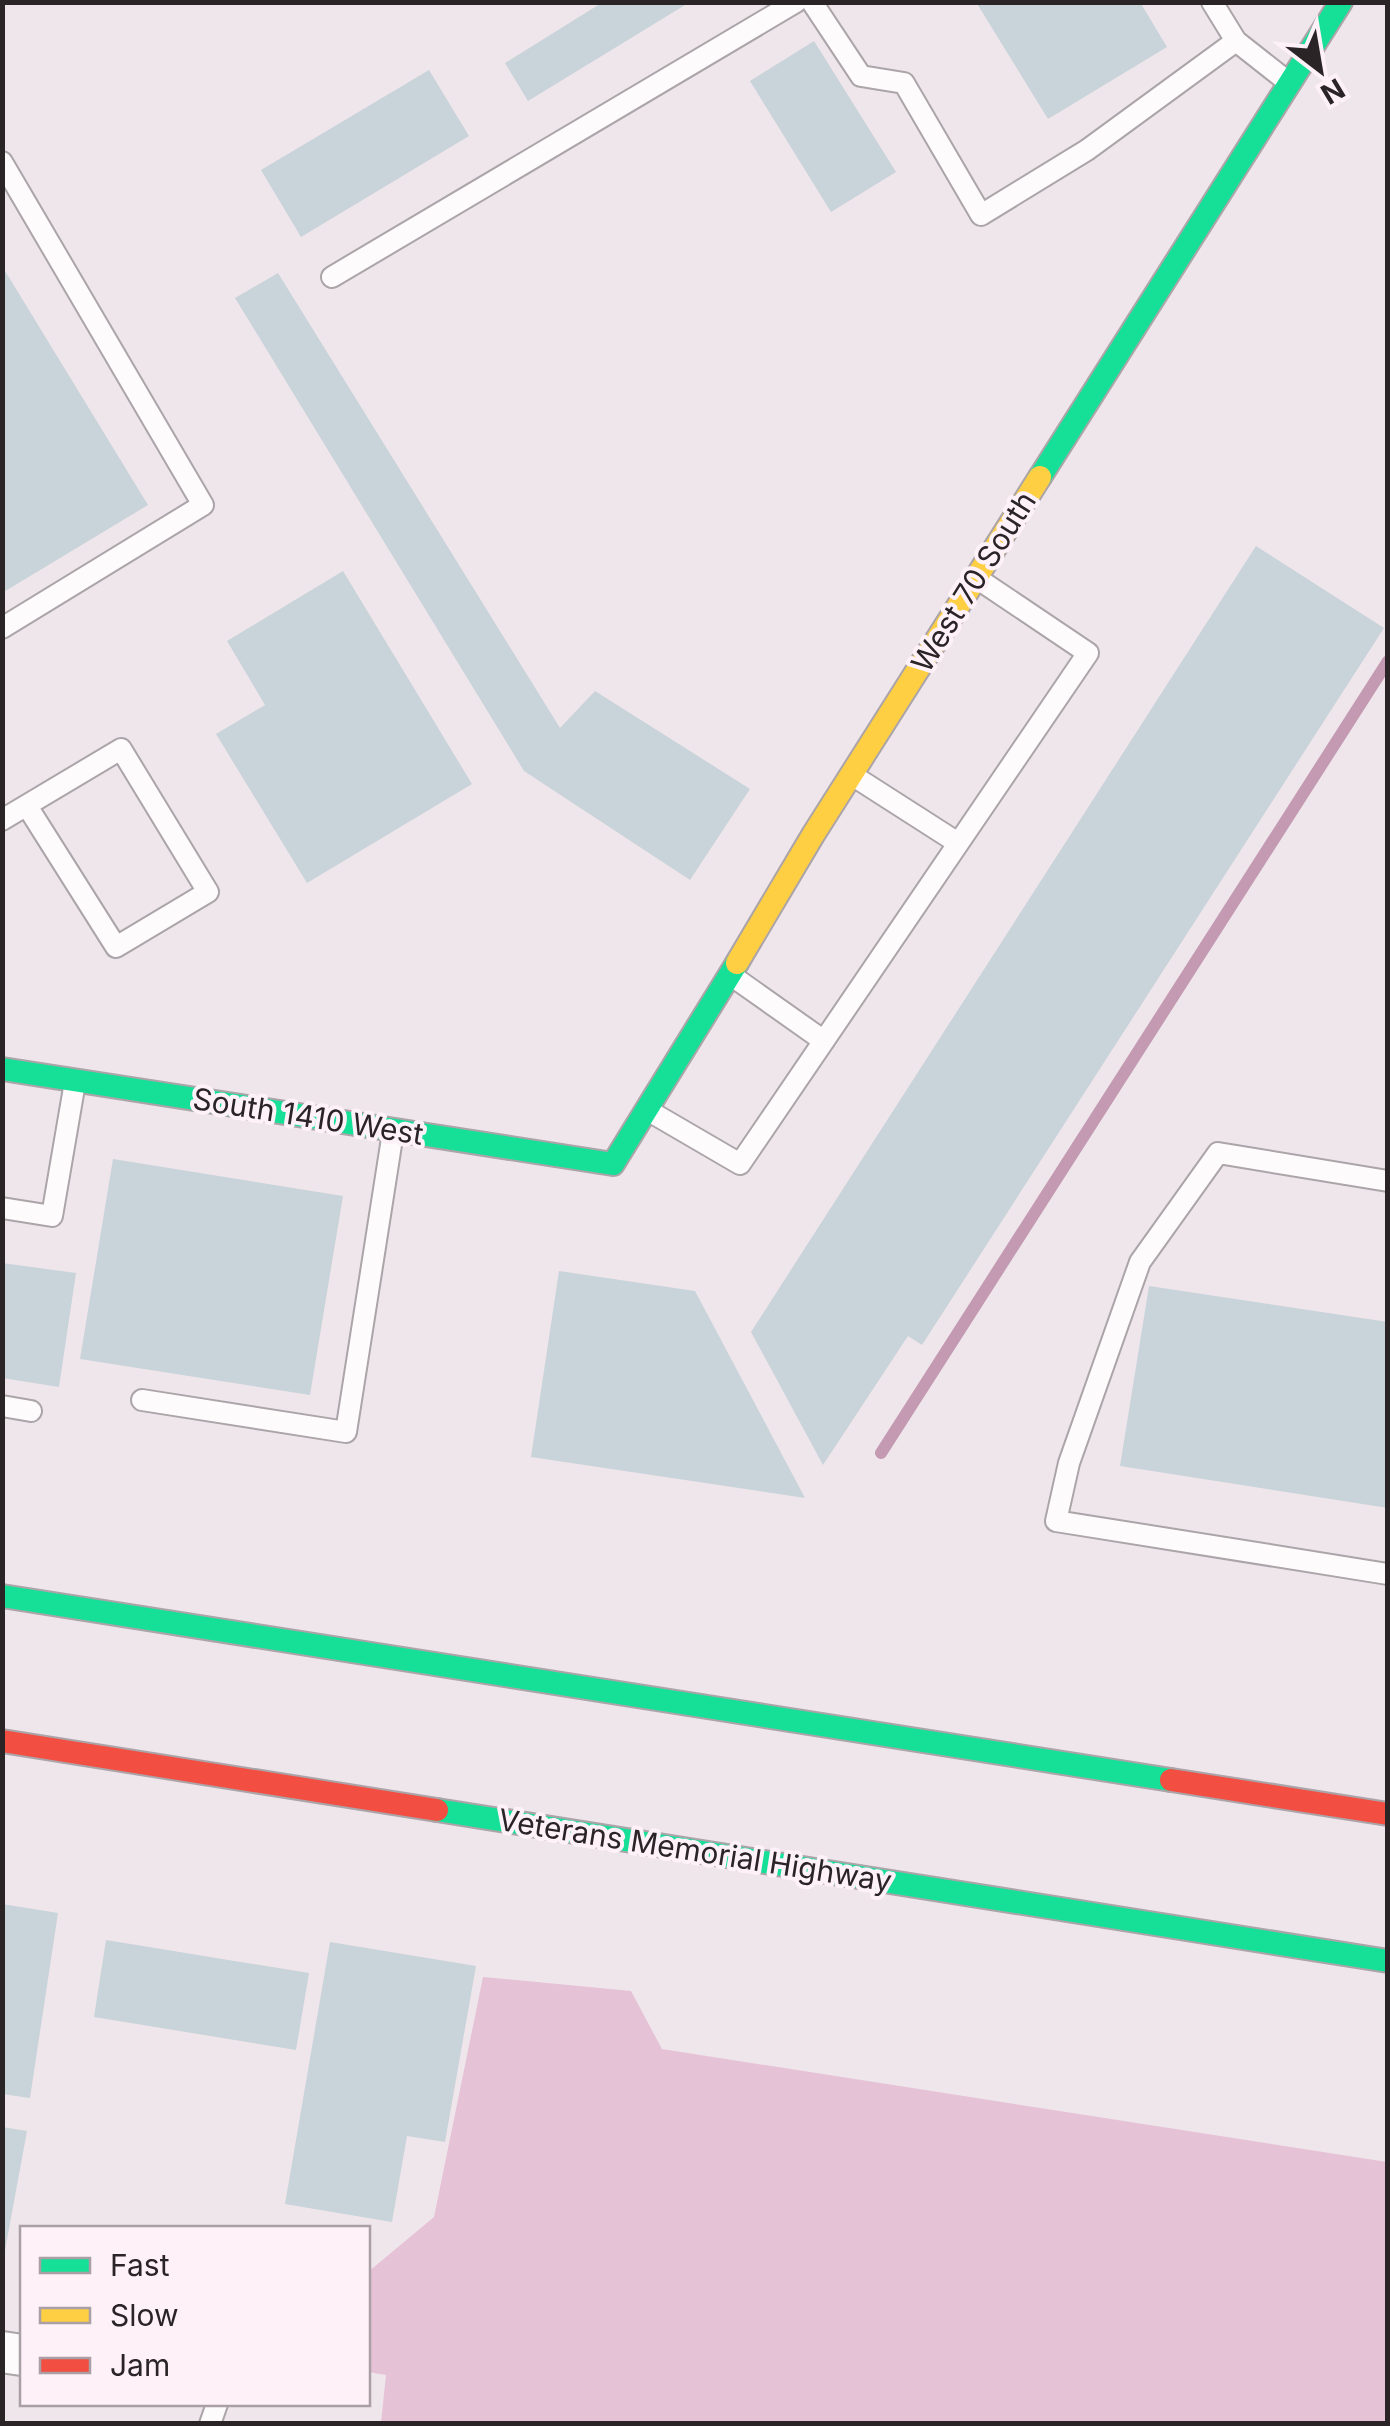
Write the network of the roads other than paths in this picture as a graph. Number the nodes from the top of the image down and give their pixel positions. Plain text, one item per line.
1 (796, 2) edge
2 (812, 2) edge
3 (1212, 2) edge
4 (1340, 2) edge
5 (1236, 40) junction
6 (1290, 83) junction
7 (2, 162) edge
8 (332, 278) dead end
9 (976, 578) junction
10 (2, 628) edge
11 (852, 774) junction
12 (27, 806) junction
13 (2, 820) edge
14 (958, 844) junction
15 (730, 974) junction
16 (824, 1041) junction
17 (2, 1069) edge
18 (76, 1080) junction
19 (648, 1110) junction
20 (393, 1130) junction
21 (613, 1164) joint
22 (1388, 1181) edge
23 (2, 1208) edge
24 (142, 1400) dead end
25 (2, 1406) edge
26 (31, 1411) dead end
27 (1388, 1574) edge
28 (2, 1596) edge
29 (2, 1741) edge
30 (1388, 1814) edge
31 (1388, 1961) edge

1 - 8 lane
2 - 5 lane
3 - 5 lane
4 - 6 main road, West 70 South
5 - 6 lane
6 - 9 main road, West 70 South
7 - 10 lane
9 - 11 main road, West 70 South
9 - 14 lane
11 - 14 lane
11 - 15 main road, West 70 South
12 - 12 lane
12 - 13 lane
14 - 16 lane
15 - 16 lane
15 - 19 main road, West 70 South
16 - 19 lane
17 - 18 main road, South 1410 West
18 - 20 main road, South 1410 West
18 - 23 lane
19 - 21 main road, West 70 South
20 - 21 main road, South 1410 West
20 - 24 lane
22 - 27 lane
25 - 26 lane
28 - 30 main road
29 - 31 main road, Veterans Memorial Highway

